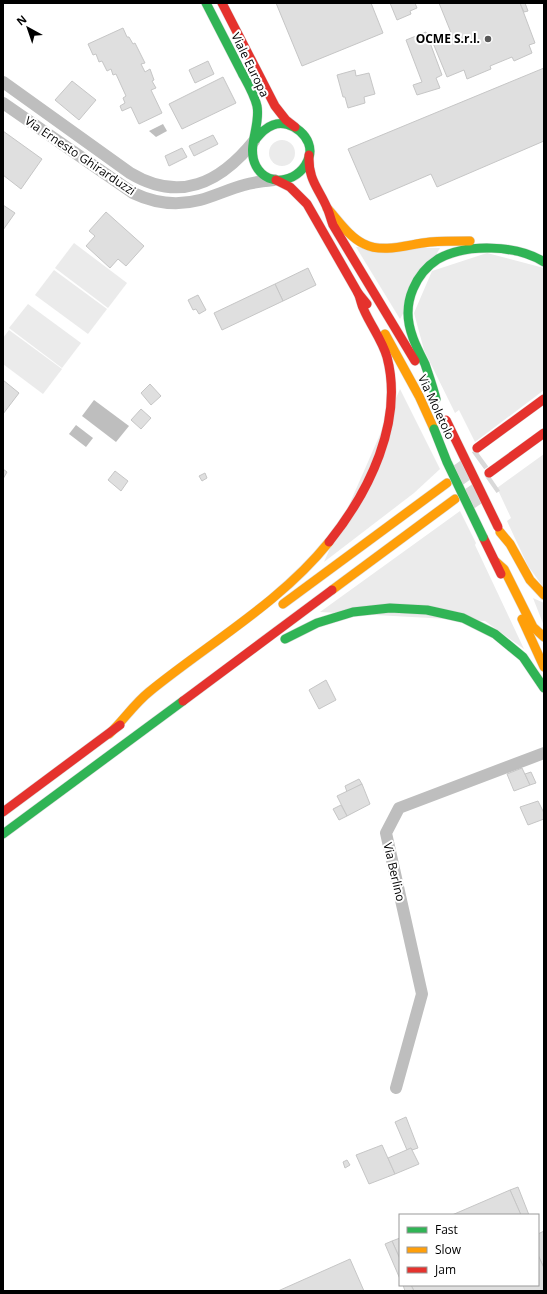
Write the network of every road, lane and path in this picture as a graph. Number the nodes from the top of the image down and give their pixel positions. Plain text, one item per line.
1 (206, 3) edge
2 (222, 3) edge
3 (3, 82) edge
4 (3, 103) edge
5 (295, 127) junction
6 (255, 140) junction
7 (309, 155) junction
8 (276, 180) junction
9 (327, 208) junction
10 (544, 254) edge
11 (544, 262) edge
12 (358, 293) junction
13 (544, 399) edge
14 (441, 410) junction
15 (544, 433) edge
16 (478, 448) tunnel mouth
17 (490, 474) tunnel mouth
18 (445, 479) tunnel mouth
19 (457, 503) tunnel mouth
20 (499, 530) junction
21 (495, 561) junction
22 (544, 595) edge
23 (275, 611) dead end
24 (544, 638) edge
25 (277, 644) dead end
26 (544, 667) edge
27 (217, 686) dead end
28 (544, 688) edge
29 (154, 700) dead end
30 (177, 705) junction
31 (109, 734) junction
32 (544, 753) edge
33 (3, 812) edge
34 (3, 834) edge
35 (396, 1088) dead end

1 - 6 main road, Viale Europa
2 - 5 main road, Viale Europa
3 - 6 street, Via Ernesto Ghirarduzzi
4 - 8 street, Via Ernesto Ghirarduzzi
5 - 6 main road
5 - 7 main road, Via Moletolo
6 - 8 main road, Via Moletolo
7 - 8 main road
7 - 9 main road, Via Moletolo
8 - 12 main road, Via Moletolo
9 - 10 main road
9 - 14 main road, Via Moletolo
11 - 14 main road
12 - 21 main road, Via Moletolo, bridge
12 - 31 main road
13 - 16 main road
14 - 20 main road, Via Moletolo, bridge
15 - 17 main road
18 - 23 main road
19 - 30 main road
20 - 22 main road
20 - 24 main road, Via Moletolo
21 - 24 main road
21 - 26 main road, Via Moletolo
25 - 28 main road
27 - 30 main road
29 - 31 main road
30 - 34 main road
31 - 33 main road
32 - 35 street, Via Berlino

